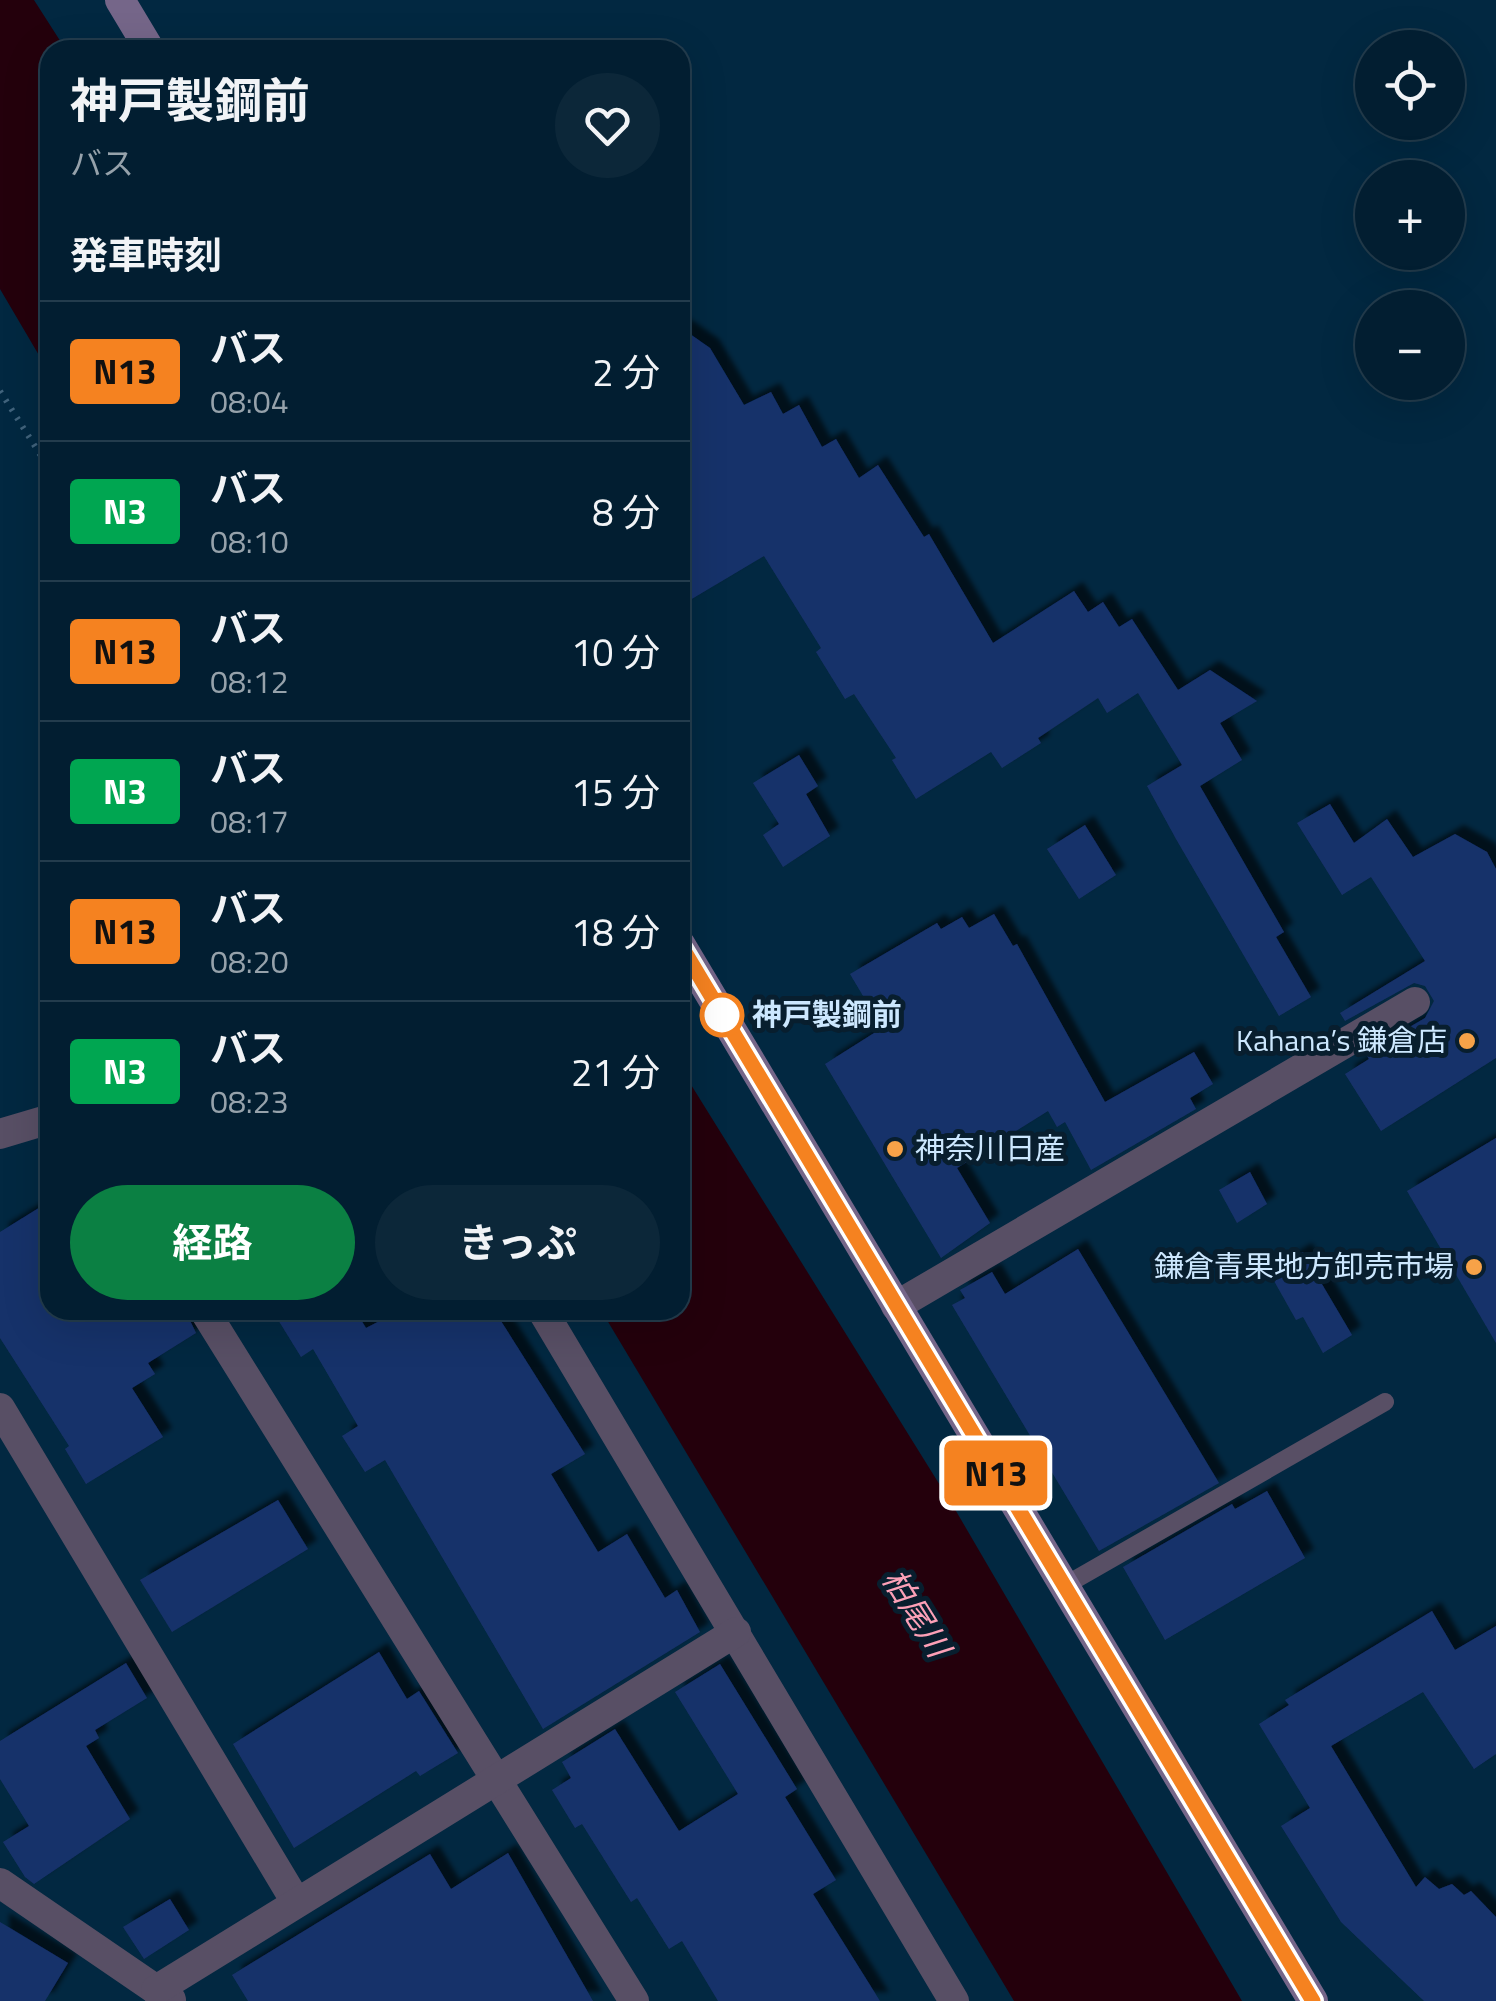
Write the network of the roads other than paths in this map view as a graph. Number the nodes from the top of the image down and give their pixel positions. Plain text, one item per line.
1 (120, 0) edge
2 (144, 40) edge
3 (690, 961) edge
4 (1415, 1002) dead end
5 (40, 1122) edge
6 (0, 1134) edge
7 (896, 1306) junction
8 (210, 1320) edge
9 (548, 1320) edge
10 (1384, 1402) dead end
11 (0, 1408) edge
12 (1064, 1586) junction
13 (736, 1632) junction
14 (493, 1780) junction
15 (0, 1884) edge
16 (296, 1902) junction
17 (164, 1995) edge
18 (634, 2001) edge
19 (954, 2001) edge
20 (1314, 2001) edge

1 - 2 main road
3 - 7 main road
4 - 7 street
5 - 6 street
7 - 12 main road
8 - 14 street
9 - 13 street
10 - 12 lane
11 - 16 street
12 - 20 main road
13 - 14 street
13 - 19 street
14 - 16 street
14 - 18 street
15 - 17 street
16 - 17 street

